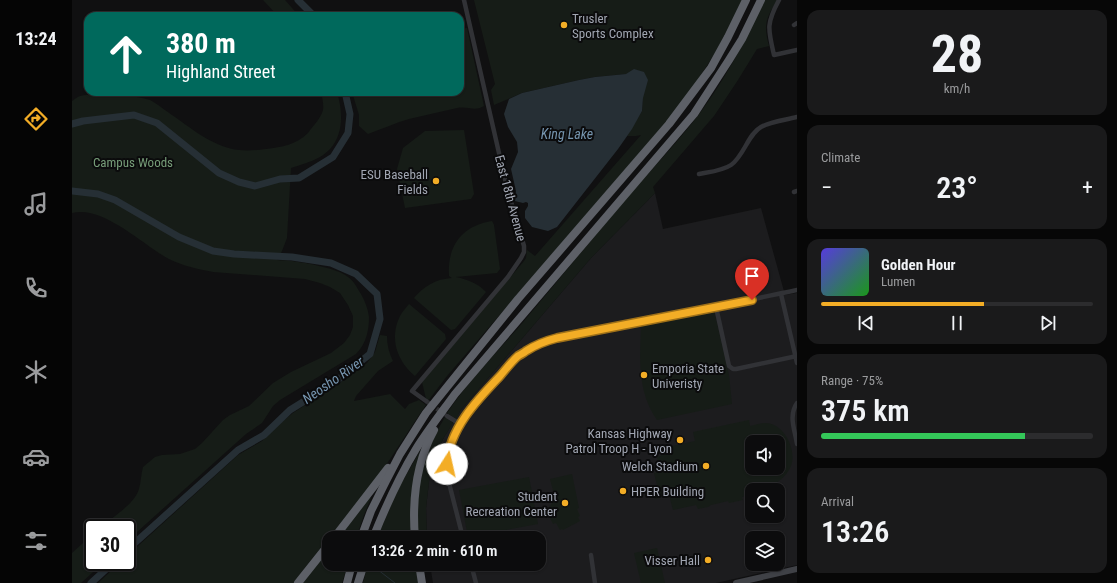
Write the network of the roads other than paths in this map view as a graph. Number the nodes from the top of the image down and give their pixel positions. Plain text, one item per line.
1 (464, 0) edge
2 (746, 0) edge
3 (761, 0) edge
4 (779, 0) edge
5 (797, 50) edge
6 (797, 117) edge
7 (699, 174) dead end
8 (797, 290) edge
9 (781, 294) junction
10 (716, 307) junction
11 (796, 356) edge
12 (797, 363) edge
13 (426, 401) tunnel mouth
14 (450, 401) junction
15 (797, 403) edge
16 (447, 416) tunnel mouth
17 (460, 424) junction
18 (797, 444) edge
19 (400, 454) junction
20 (340, 531) edge
21 (364, 531) edge
22 (376, 531) edge
23 (414, 531) edge
24 (461, 531) edge
25 (322, 553) edge
26 (591, 555) dead end
27 (797, 569) edge
28 (350, 571) edge
29 (362, 571) edge
30 (420, 571) edge
31 (473, 571) edge
32 (298, 583) edge
33 (347, 583) edge
34 (358, 583) edge
35 (422, 583) edge
36 (476, 583) edge
37 (595, 583) edge
38 (736, 583) edge

1 - 13 street, East 18th Avenue
2 - 19 highway
3 - 14 highway
4 - 5 street
6 - 7 street
8 - 9 street
9 - 10 street
9 - 11 street
10 - 11 street
10 - 17 street
11 - 12 street
14 - 22 highway
14 - 23 highway
15 - 18 street
16 - 17 street
17 - 24 street
19 - 20 highway
19 - 21 highway
25 - 32 highway
26 - 37 street
27 - 38 main road
28 - 33 highway
29 - 34 highway
30 - 35 highway
31 - 36 street

